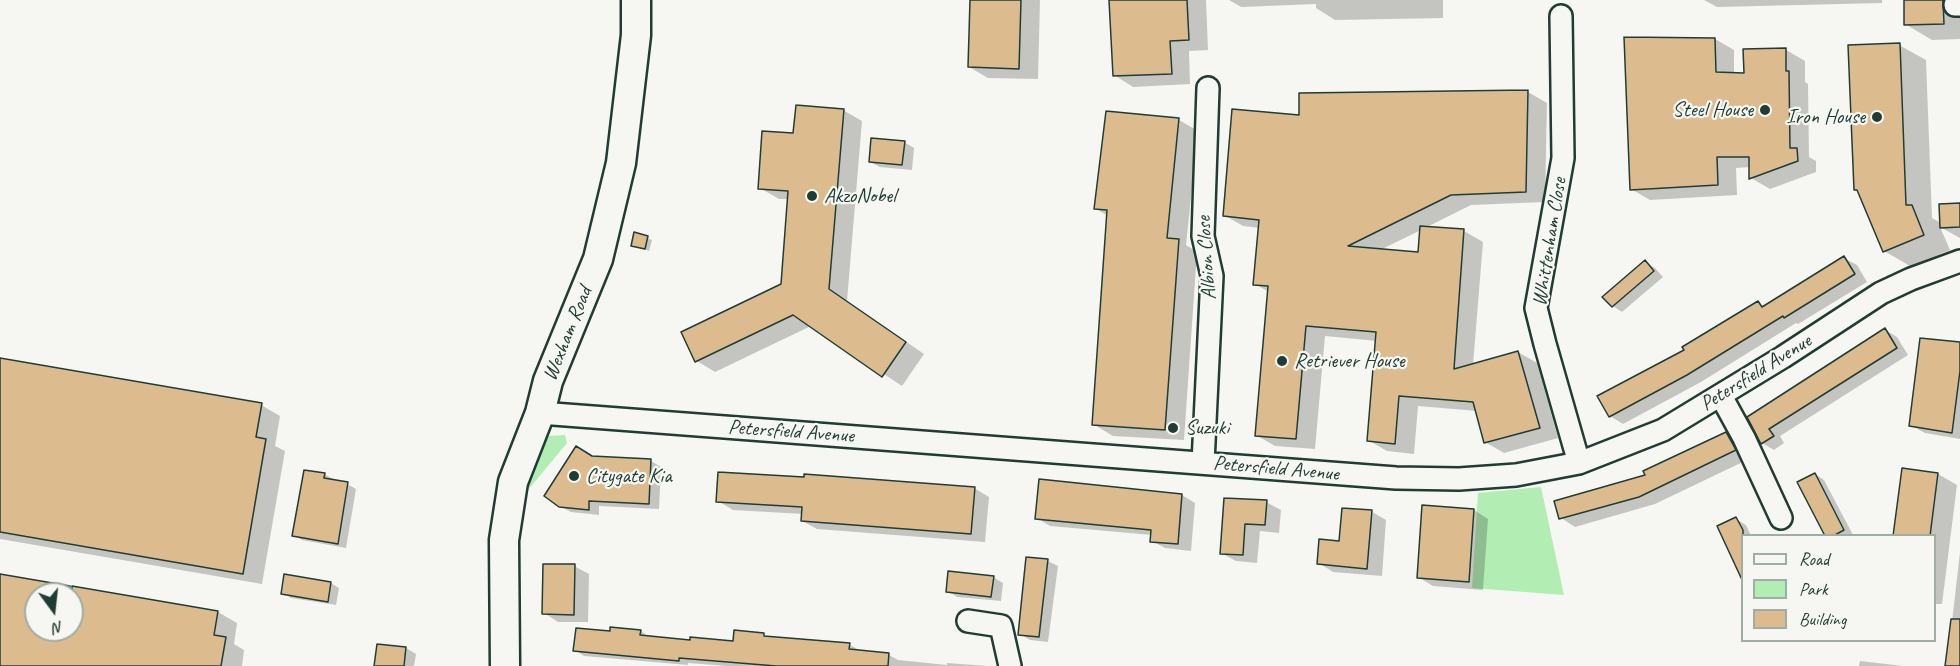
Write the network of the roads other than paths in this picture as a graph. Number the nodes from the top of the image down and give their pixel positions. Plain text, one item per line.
1 (636, 0) edge
2 (1561, 16) dead end
3 (1208, 88) dead end
4 (1960, 261) edge
5 (1721, 396) junction
6 (540, 413) junction
7 (1203, 463) junction
8 (1579, 463) junction
9 (1781, 518) dead end
10 (968, 621) dead end
11 (505, 666) edge
12 (1010, 666) edge

1 - 6 street, Wexham Road
2 - 8 street, Whittenham Close
3 - 7 street, Albion Close
4 - 5 street, Petersfield Avenue
5 - 8 street, Petersfield Avenue
5 - 9 street
6 - 7 street, Petersfield Avenue
6 - 11 street, Wexham Road
7 - 8 street, Petersfield Avenue
10 - 12 street

